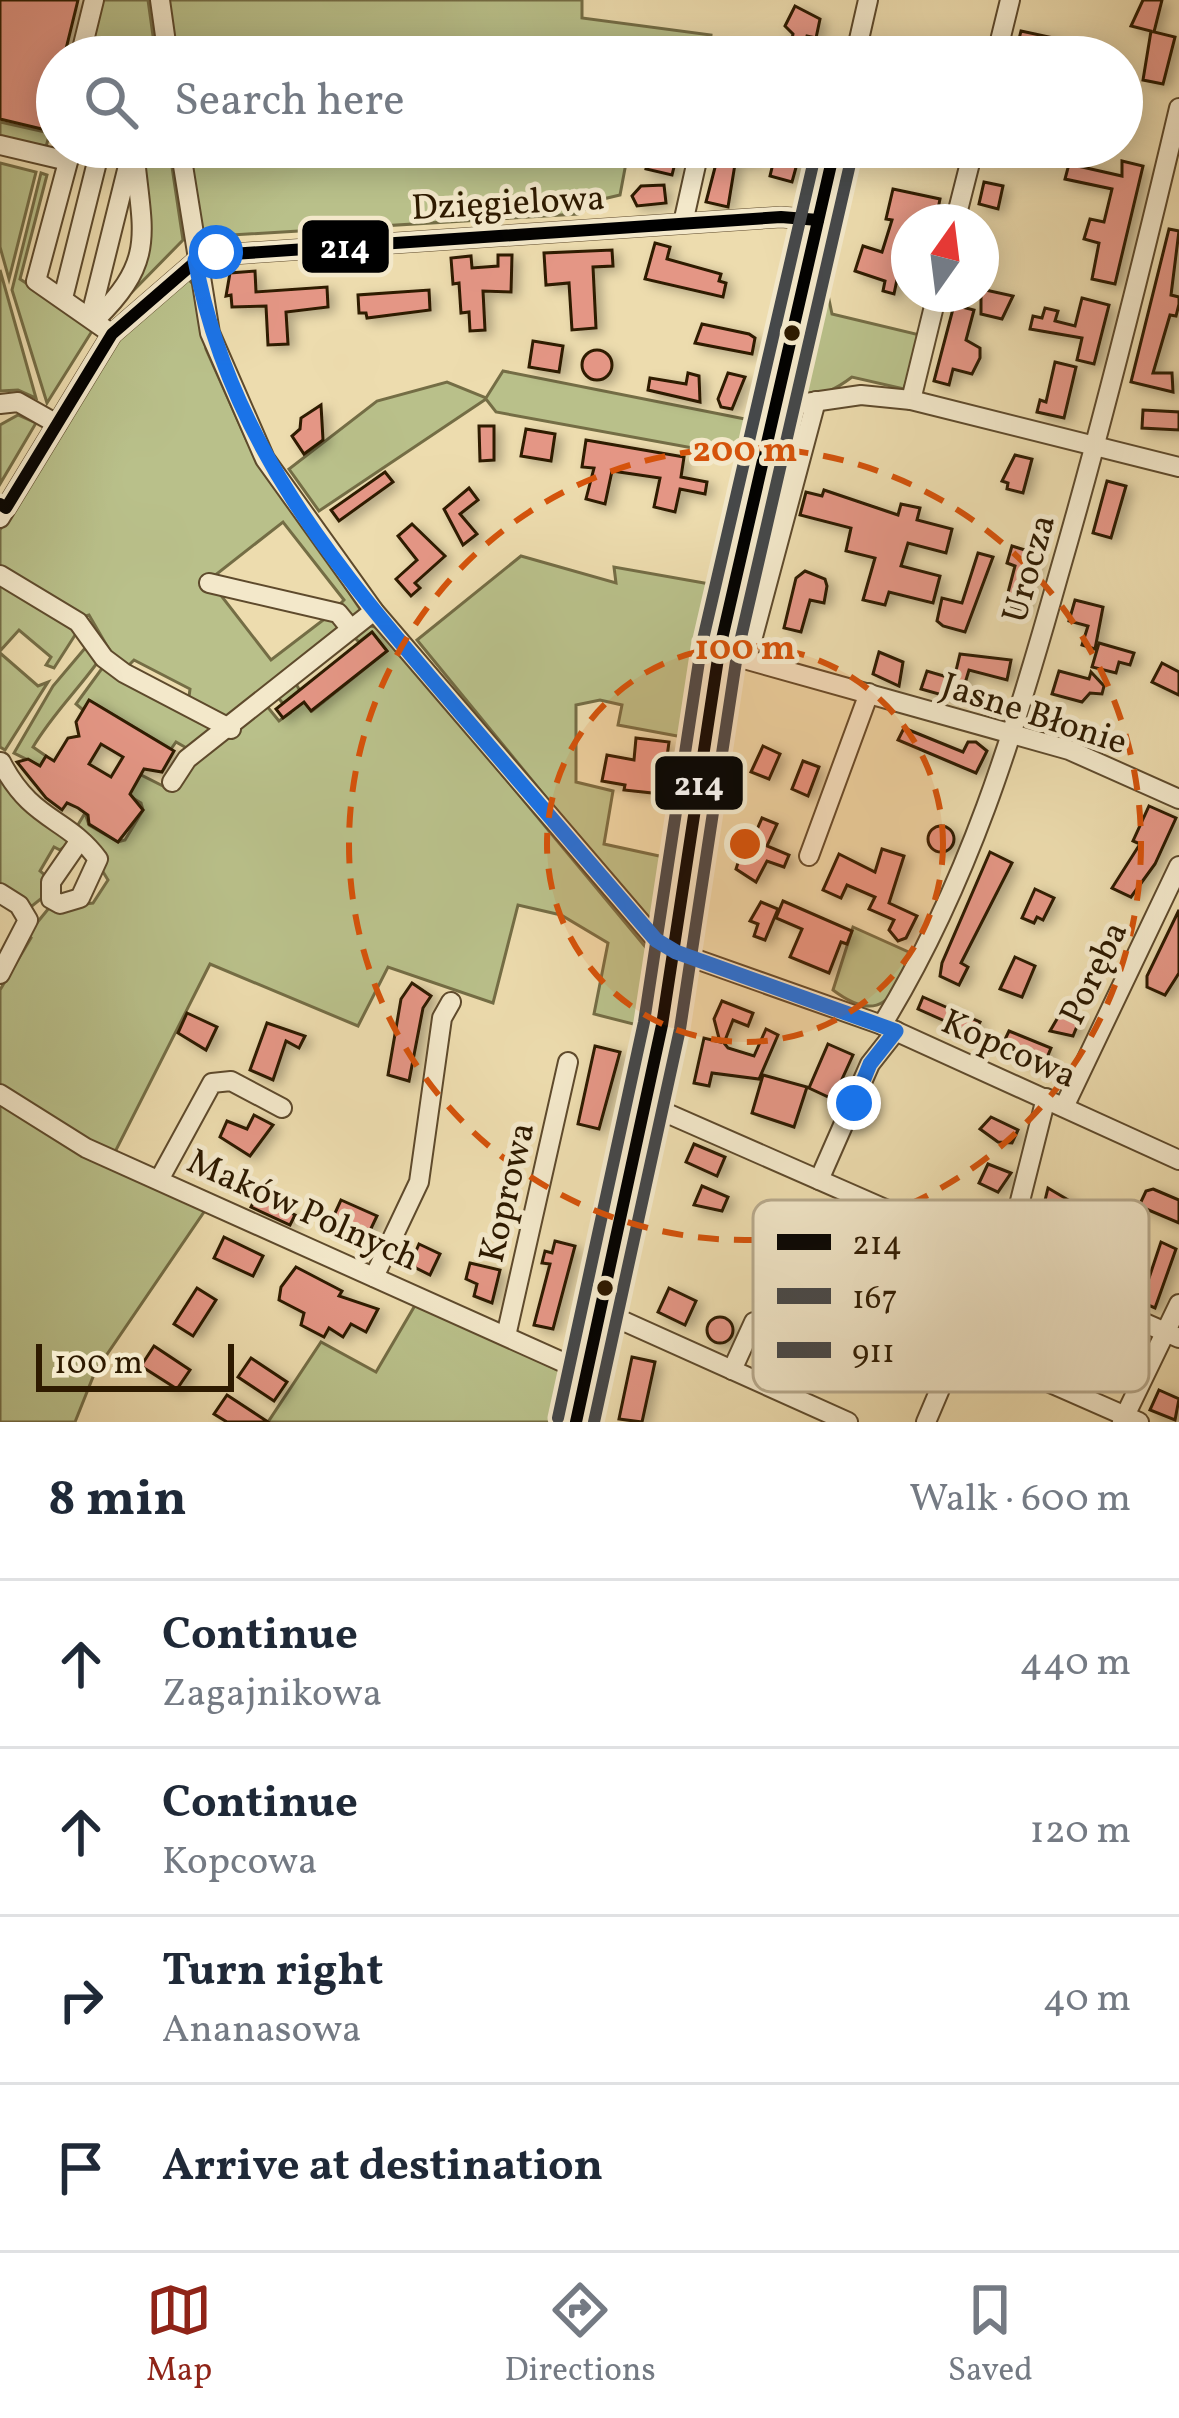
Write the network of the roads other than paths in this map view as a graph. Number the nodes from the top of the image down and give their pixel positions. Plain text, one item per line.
1 (94, 0) edge
2 (160, 0) edge
3 (868, 0) edge
4 (1010, 0) edge
5 (85, 36) edge
6 (165, 36) edge
7 (860, 36) edge
8 (1001, 36) edge
9 (1179, 108) edge
10 (0, 145) edge
11 (36, 150) edge
12 (1173, 158) edge
13 (60, 168) edge
14 (92, 168) edge
15 (128, 168) edge
16 (136, 168) edge
17 (183, 168) edge
18 (695, 168) edge
19 (830, 168) edge
20 (969, 168) edge
21 (960, 204) edge
22 (818, 220) junction
23 (683, 223) junction
24 (195, 260) junction
25 (63, 298) junction
26 (933, 312) edge
27 (93, 317) junction
28 (112, 334) junction
29 (911, 400) junction
30 (816, 401) junction
31 (776, 402) junction
32 (9, 403) edge
33 (0, 418) edge
34 (57, 424) junction
35 (1096, 446) junction
36 (1179, 467) edge
37 (2, 510) edge
38 (744, 541) junction
39 (774, 548) junction
40 (0, 575) edge
41 (209, 583) dead end
42 (374, 611) junction
43 (351, 629) junction
44 (719, 652) junction
45 (747, 659) junction
46 (868, 693) junction
47 (231, 729) junction
48 (1014, 733) junction
49 (1, 762) edge
50 (172, 782) dead end
51 (1179, 800) edge
52 (78, 843) junction
53 (808, 856) dead end
54 (1179, 866) edge
55 (0, 893) edge
56 (51, 899) junction
57 (27, 914) junction
58 (676, 952) junction
59 (0, 974) edge
60 (451, 1002) dead end
61 (889, 1028) junction
62 (568, 1062) dead end
63 (0, 1094) edge
64 (1055, 1102) junction
65 (646, 1104) junction
66 (281, 1108) dead end
67 (1179, 1160) edge
68 (159, 1180) junction
69 (819, 1180) junction
70 (864, 1200) edge
71 (1021, 1200) edge
72 (374, 1277) junction
73 (1179, 1304) edge
74 (601, 1311) junction
75 (753, 1324) edge
76 (1173, 1335) edge
77 (506, 1336) junction
78 (732, 1370) junction
79 (587, 1373) junction
80 (753, 1379) edge
81 (1149, 1381) edge
82 (781, 1392) edge
83 (938, 1392) edge
84 (1067, 1392) edge
85 (1143, 1392) edge
86 (1129, 1420) edge
87 (576, 1422) edge
88 (848, 1422) edge
89 (926, 1422) edge

1 - 5 street
2 - 6 street
3 - 7 street
4 - 8 street
9 - 12 street, Urocza
10 - 11 street
12 - 35 street, Urocza
13 - 25 street
14 - 25 street
15 - 27 street
16 - 27 street
17 - 24 street
18 - 23 street
19 - 22 street
20 - 21 street
22 - 23 street, Dzięgielowa
22 - 31 street
23 - 24 street, Dzięgielowa
24 - 28 street
24 - 42 street
25 - 27 street
26 - 29 street
27 - 28 street
28 - 34 street
29 - 30 street
29 - 35 street
30 - 31 street
30 - 39 street
31 - 38 street
32 - 33 street
32 - 34 street
34 - 37 street
35 - 36 street
35 - 48 street, Urocza
38 - 39 street
38 - 44 street
39 - 45 street
40 - 47 street
41 - 43 street
42 - 43 street
42 - 58 street
43 - 47 street
44 - 45 street, Jasne Błonie
44 - 58 street
45 - 46 street, Jasne Błonie
46 - 48 street, Jasne Błonie
46 - 53 street
47 - 50 street
48 - 51 street, Jasne Błonie
48 - 61 street, Urocza
49 - 52 street
52 - 56 street
52 - 56 street
54 - 64 street, Poręba
55 - 57 street
56 - 57 street
57 - 59 street
58 - 61 street, Kopcowa
58 - 65 street
60 - 72 street
61 - 64 street, Kopcowa
61 - 69 street, Urocza
62 - 77 street, Koprowa
63 - 68 street, Maków Polnych
64 - 67 street, Kopcowa
64 - 71 street, Poręba
65 - 69 street
65 - 74 street
66 - 68 street
68 - 72 street, Maków Polnych
69 - 70 street
72 - 77 street, Maków Polnych
73 - 76 street
74 - 78 street
74 - 79 street
75 - 78 street
76 - 81 street
77 - 79 street, Maków Polnych
78 - 80 street
79 - 87 street
82 - 88 street
83 - 89 street, Poręba
84 - 86 street
85 - 86 street

